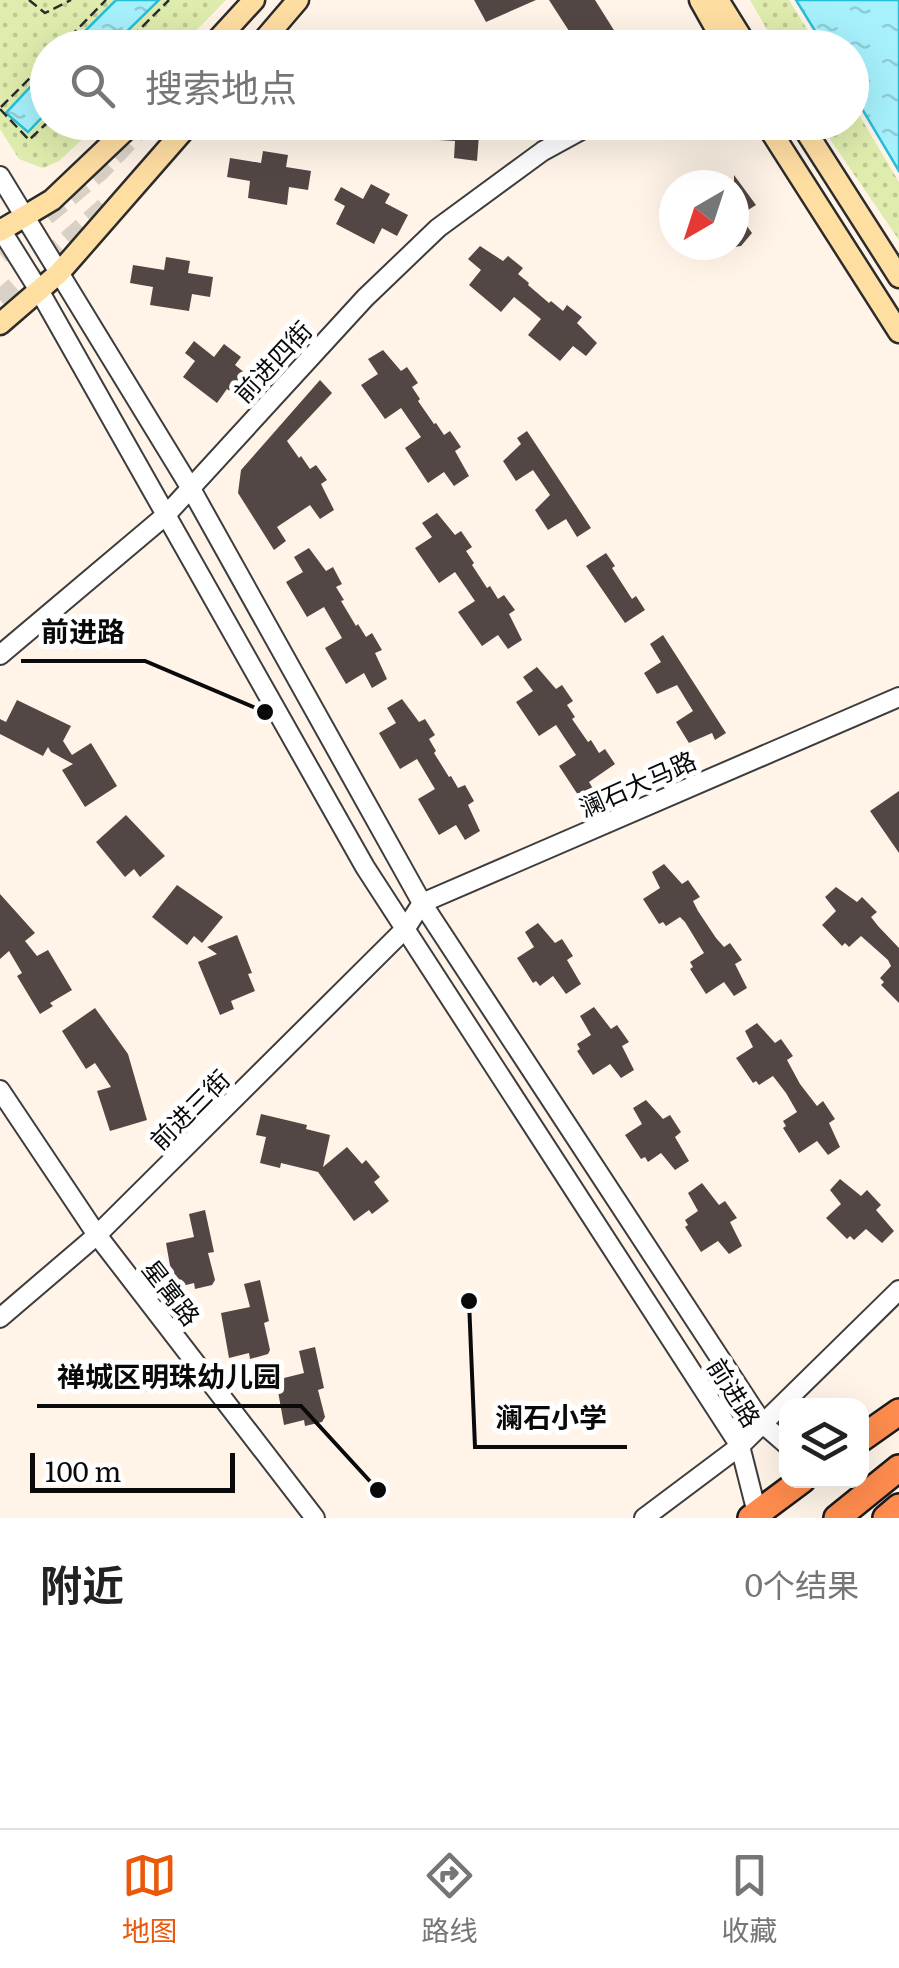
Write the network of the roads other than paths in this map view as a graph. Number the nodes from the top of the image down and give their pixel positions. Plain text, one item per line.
1 (254, 0) edge
2 (298, 0) edge
3 (700, 0) edge
4 (718, 0) edge
5 (226, 30) edge
6 (272, 30) edge
7 (717, 30) edge
8 (737, 30) edge
9 (115, 140) edge
10 (174, 140) edge
11 (564, 140) edge
12 (776, 140) edge
13 (811, 140) edge
14 (0, 176) edge
15 (24, 218) junction
16 (0, 230) edge
17 (59, 273) junction
18 (899, 277) edge
19 (40, 292) junction
20 (0, 324) edge
21 (899, 332) edge
22 (190, 487) junction
23 (166, 516) junction
24 (0, 655) edge
25 (899, 696) edge
26 (422, 904) junction
27 (406, 928) junction
28 (0, 1090) edge
29 (96, 1235) junction
30 (899, 1290) edge
31 (0, 1318) edge
32 (899, 1412) edge
33 (763, 1424) junction
34 (869, 1433) edge
35 (779, 1438) edge
36 (740, 1446) junction
37 (899, 1468) edge
38 (791, 1488) edge
39 (899, 1507) edge
40 (754, 1516) edge
41 (316, 1518) edge
42 (644, 1518) edge
43 (838, 1518) edge
44 (886, 1518) edge

1 - 5 main road
2 - 6 main road
3 - 7 main road
4 - 8 main road
9 - 15 main road
10 - 17 main road
11 - 22 street, 前进四街
12 - 21 main road
13 - 18 main road
14 - 15 street, 前进路
15 - 16 main road
15 - 17 street, 前进路
16 - 19 street, 前进路
17 - 19 main road
17 - 22 street, 前进路
19 - 20 main road
19 - 23 street, 前进路
22 - 23 street, 前进四街
22 - 26 street, 前进路
23 - 24 street, 前进四街
23 - 27 street, 前进路
25 - 26 street, 澜石大马路
26 - 27 street
26 - 33 street, 前进路
27 - 29 street, 前进三街
27 - 36 street, 前进路
28 - 29 street, 星寓路
29 - 31 street, 前进三街
29 - 41 street, 星寓路
30 - 33 street
32 - 34 highway
33 - 35 street, 前进路
33 - 36 street
36 - 40 street, 前进路
36 - 42 street
37 - 43 highway
38 - 40 highway
39 - 44 highway

